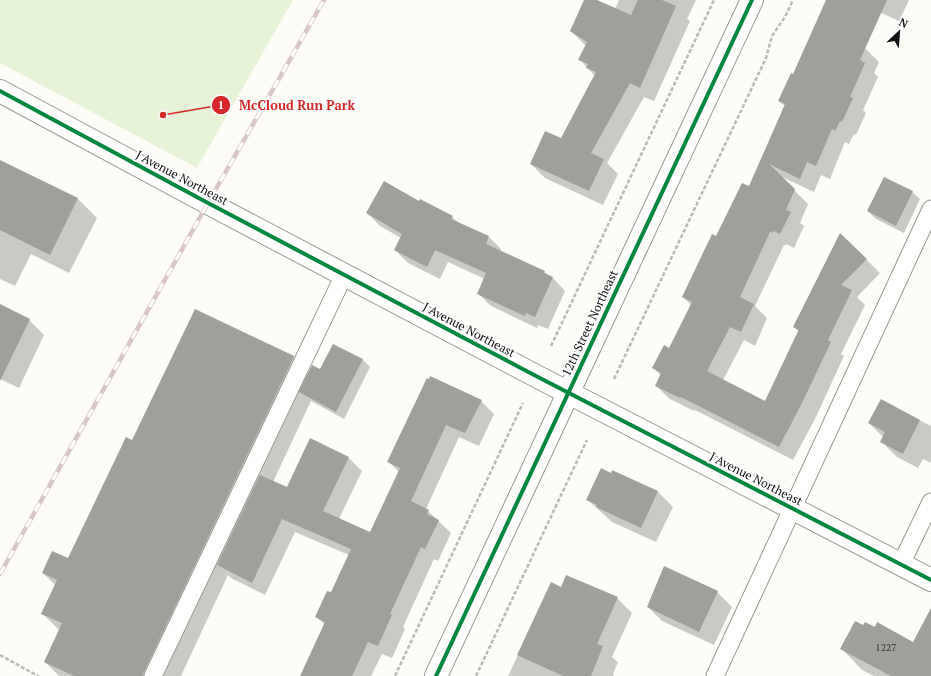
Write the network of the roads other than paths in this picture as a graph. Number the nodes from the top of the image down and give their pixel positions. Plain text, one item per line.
1 (752, 0) edge
2 (0, 92) edge
3 (931, 209) edge
4 (344, 275) junction
5 (568, 393) junction
6 (931, 502) edge
7 (792, 509) junction
8 (901, 564) junction
9 (931, 580) edge
10 (153, 676) edge
11 (436, 676) edge
12 (714, 676) edge

1 - 5 street, 12th Street Northeast
2 - 4 street, J Avenue Northeast
3 - 7 lane
4 - 5 street, J Avenue Northeast
4 - 10 lane
5 - 7 street, J Avenue Northeast
5 - 11 street, 12th Street Northeast
6 - 8 lane
7 - 8 street, J Avenue Northeast
7 - 12 lane
8 - 9 street, J Avenue Northeast

